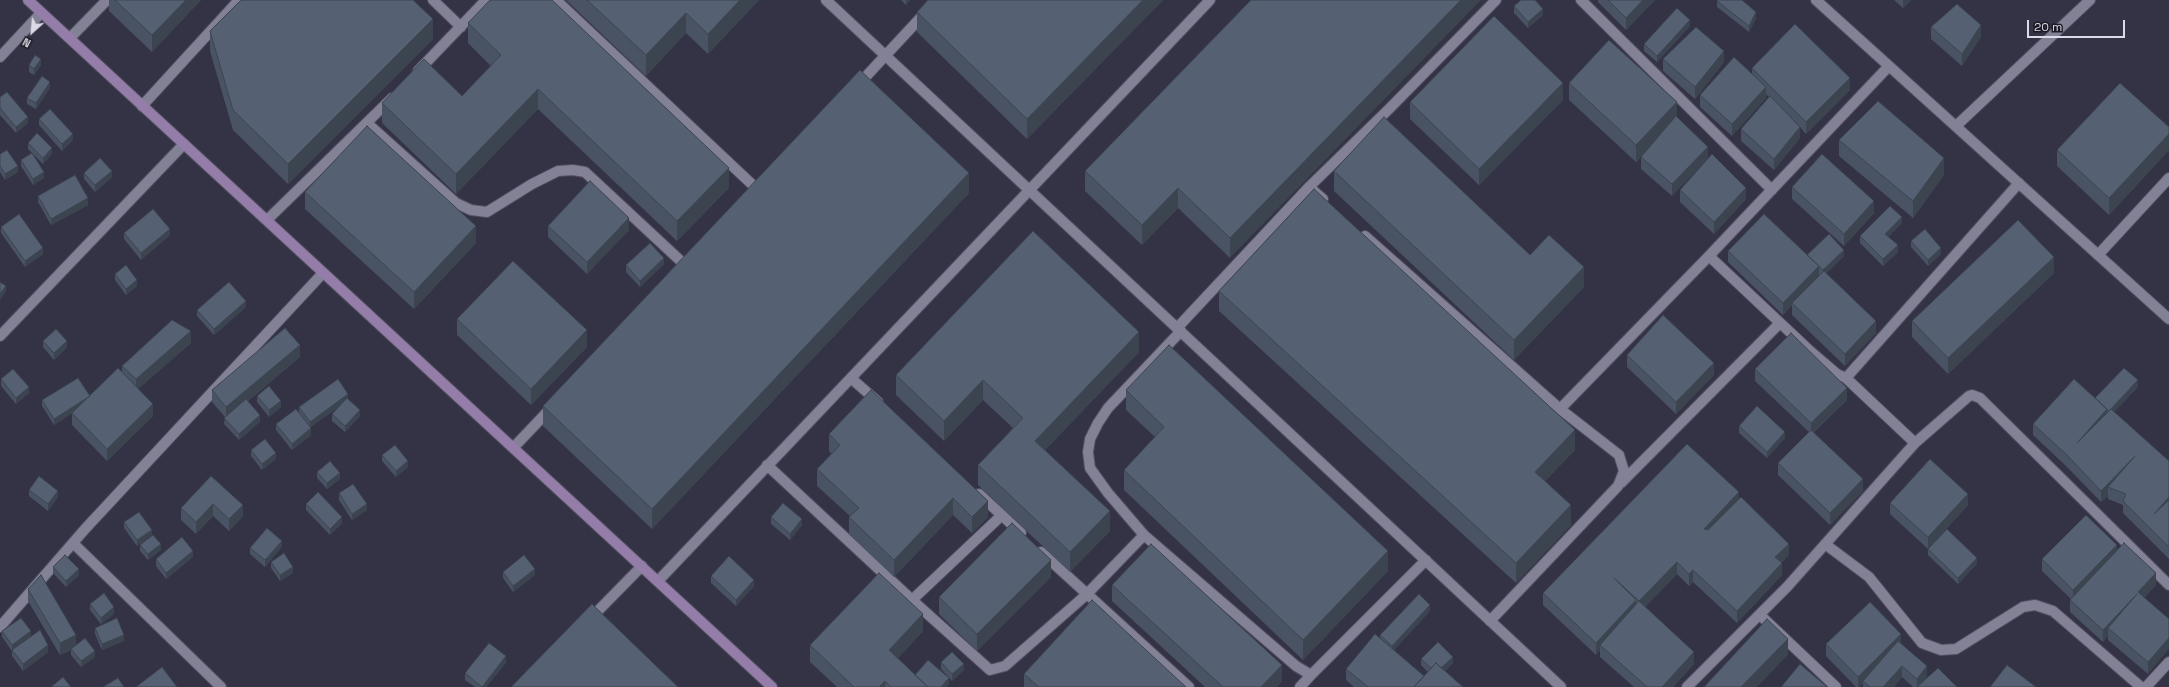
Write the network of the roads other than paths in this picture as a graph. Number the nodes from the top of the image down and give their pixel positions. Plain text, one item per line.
1 (28, 0) edge
2 (107, 0) edge
3 (239, 0) edge
4 (433, 0) edge
5 (486, 0) edge
6 (556, 0) edge
7 (826, 0) edge
8 (937, 0) edge
9 (1210, 0) edge
10 (1496, 0) edge
11 (1581, 0) edge
12 (1816, 0) edge
13 (2090, 0) edge
14 (41, 12) junction
15 (461, 27) junction
16 (70, 38) junction
17 (886, 55) junction
18 (0, 57) edge
19 (1889, 66) junction
20 (410, 79) edge
21 (399, 90) edge
22 (850, 94) edge
23 (142, 106) junction
24 (367, 122) junction
25 (1956, 126) junction
26 (184, 144) junction
27 (2169, 178) edge
28 (2020, 183) junction
29 (1309, 187) junction
30 (758, 190) edge
31 (1029, 190) junction
32 (1772, 190) junction
33 (1333, 208) edge
34 (267, 220) junction
35 (1357, 229) edge
36 (2098, 255) junction
37 (1709, 256) junction
38 (685, 266) edge
39 (324, 273) junction
40 (2169, 319) edge
41 (1780, 323) junction
42 (1179, 330) junction
43 (0, 336) edge
44 (1846, 378) junction
45 (852, 379) junction
46 (562, 396) edge
47 (1560, 408) junction
48 (886, 409) edge
49 (1915, 443) junction
50 (514, 448) junction
51 (767, 465) junction
52 (971, 486) edge
53 (1618, 486) junction
54 (1002, 515) junction
55 (1144, 535) junction
56 (73, 543) junction
57 (1825, 544) junction
58 (1426, 560) junction
59 (642, 566) junction
60 (658, 581) junction
61 (2169, 585) edge
62 (1086, 595) junction
63 (912, 600) junction
64 (1760, 615) junction
65 (1490, 621) junction
66 (0, 627) edge
67 (581, 629) edge
68 (2169, 662) edge
69 (1311, 675) junction
70 (221, 687) edge
71 (772, 687) edge
72 (1189, 687) edge
73 (1300, 687) edge
74 (1560, 687) edge
75 (1687, 687) edge
76 (1836, 687) edge
77 (2141, 687) edge
78 (2146, 687) edge

1 - 14 street
2 - 16 street
3 - 23 street
4 - 15 street
5 - 15 street
6 - 30 street
7 - 17 street
8 - 17 street
9 - 31 street
10 - 29 street
11 - 32 street
12 - 19 street
13 - 25 street
14 - 16 street
14 - 18 street
15 - 20 street
16 - 23 street
17 - 22 street
17 - 31 street
19 - 25 street
19 - 32 street
21 - 24 street
23 - 26 street
24 - 34 street
24 - 38 street
25 - 28 street
26 - 34 street
26 - 43 street
27 - 36 street
28 - 36 street
28 - 44 street
29 - 33 street
29 - 42 street
31 - 42 street
31 - 45 street
32 - 37 street
34 - 39 street
35 - 47 street
36 - 40 street
37 - 41 street
37 - 47 street
39 - 50 street
39 - 56 street
41 - 44 street
41 - 53 street
42 - 55 street
42 - 58 street
44 - 49 street
45 - 48 street
45 - 51 street
46 - 50 street
47 - 53 street
49 - 57 street
49 - 61 street
50 - 59 street
51 - 60 street
51 - 63 street
52 - 54 street
53 - 65 street
54 - 62 street
54 - 63 street
55 - 62 street
55 - 69 street
56 - 66 street
56 - 70 street
57 - 64 street
57 - 77 street
58 - 65 street
58 - 69 street
59 - 60 street
59 - 67 street
60 - 71 street
62 - 63 street
62 - 72 street
64 - 75 street
64 - 76 street
65 - 74 street
68 - 78 street
69 - 73 street

